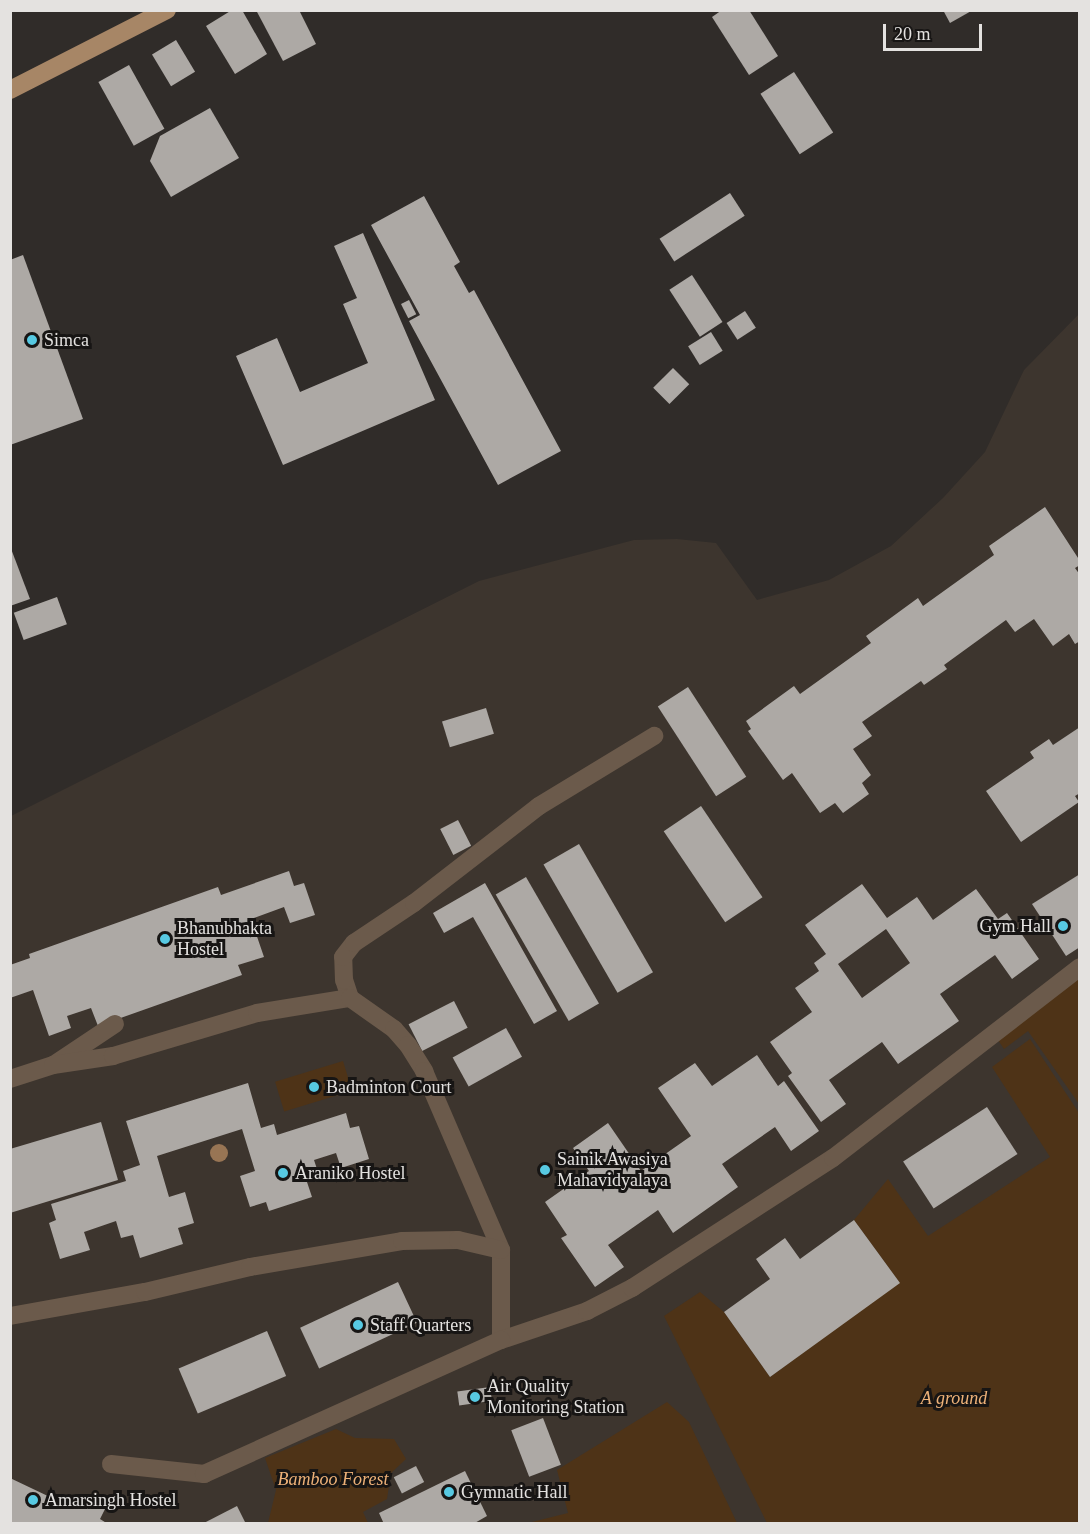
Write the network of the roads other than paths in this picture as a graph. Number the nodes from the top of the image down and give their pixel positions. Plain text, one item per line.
1 (167, 10) edge
2 (10, 90) edge
3 (654, 736) dead end
4 (1080, 967) edge
5 (350, 998) junction
6 (115, 1024) dead end
7 (53, 1065) junction
8 (10, 1079) edge
9 (501, 1250) junction
10 (10, 1316) edge
11 (501, 1340) junction
12 (111, 1464) dead end

1 - 2 main road
3 - 5 lane
4 - 11 lane
5 - 7 lane
5 - 9 lane
6 - 7 lane
7 - 8 lane
9 - 10 lane
9 - 11 lane
11 - 12 lane

